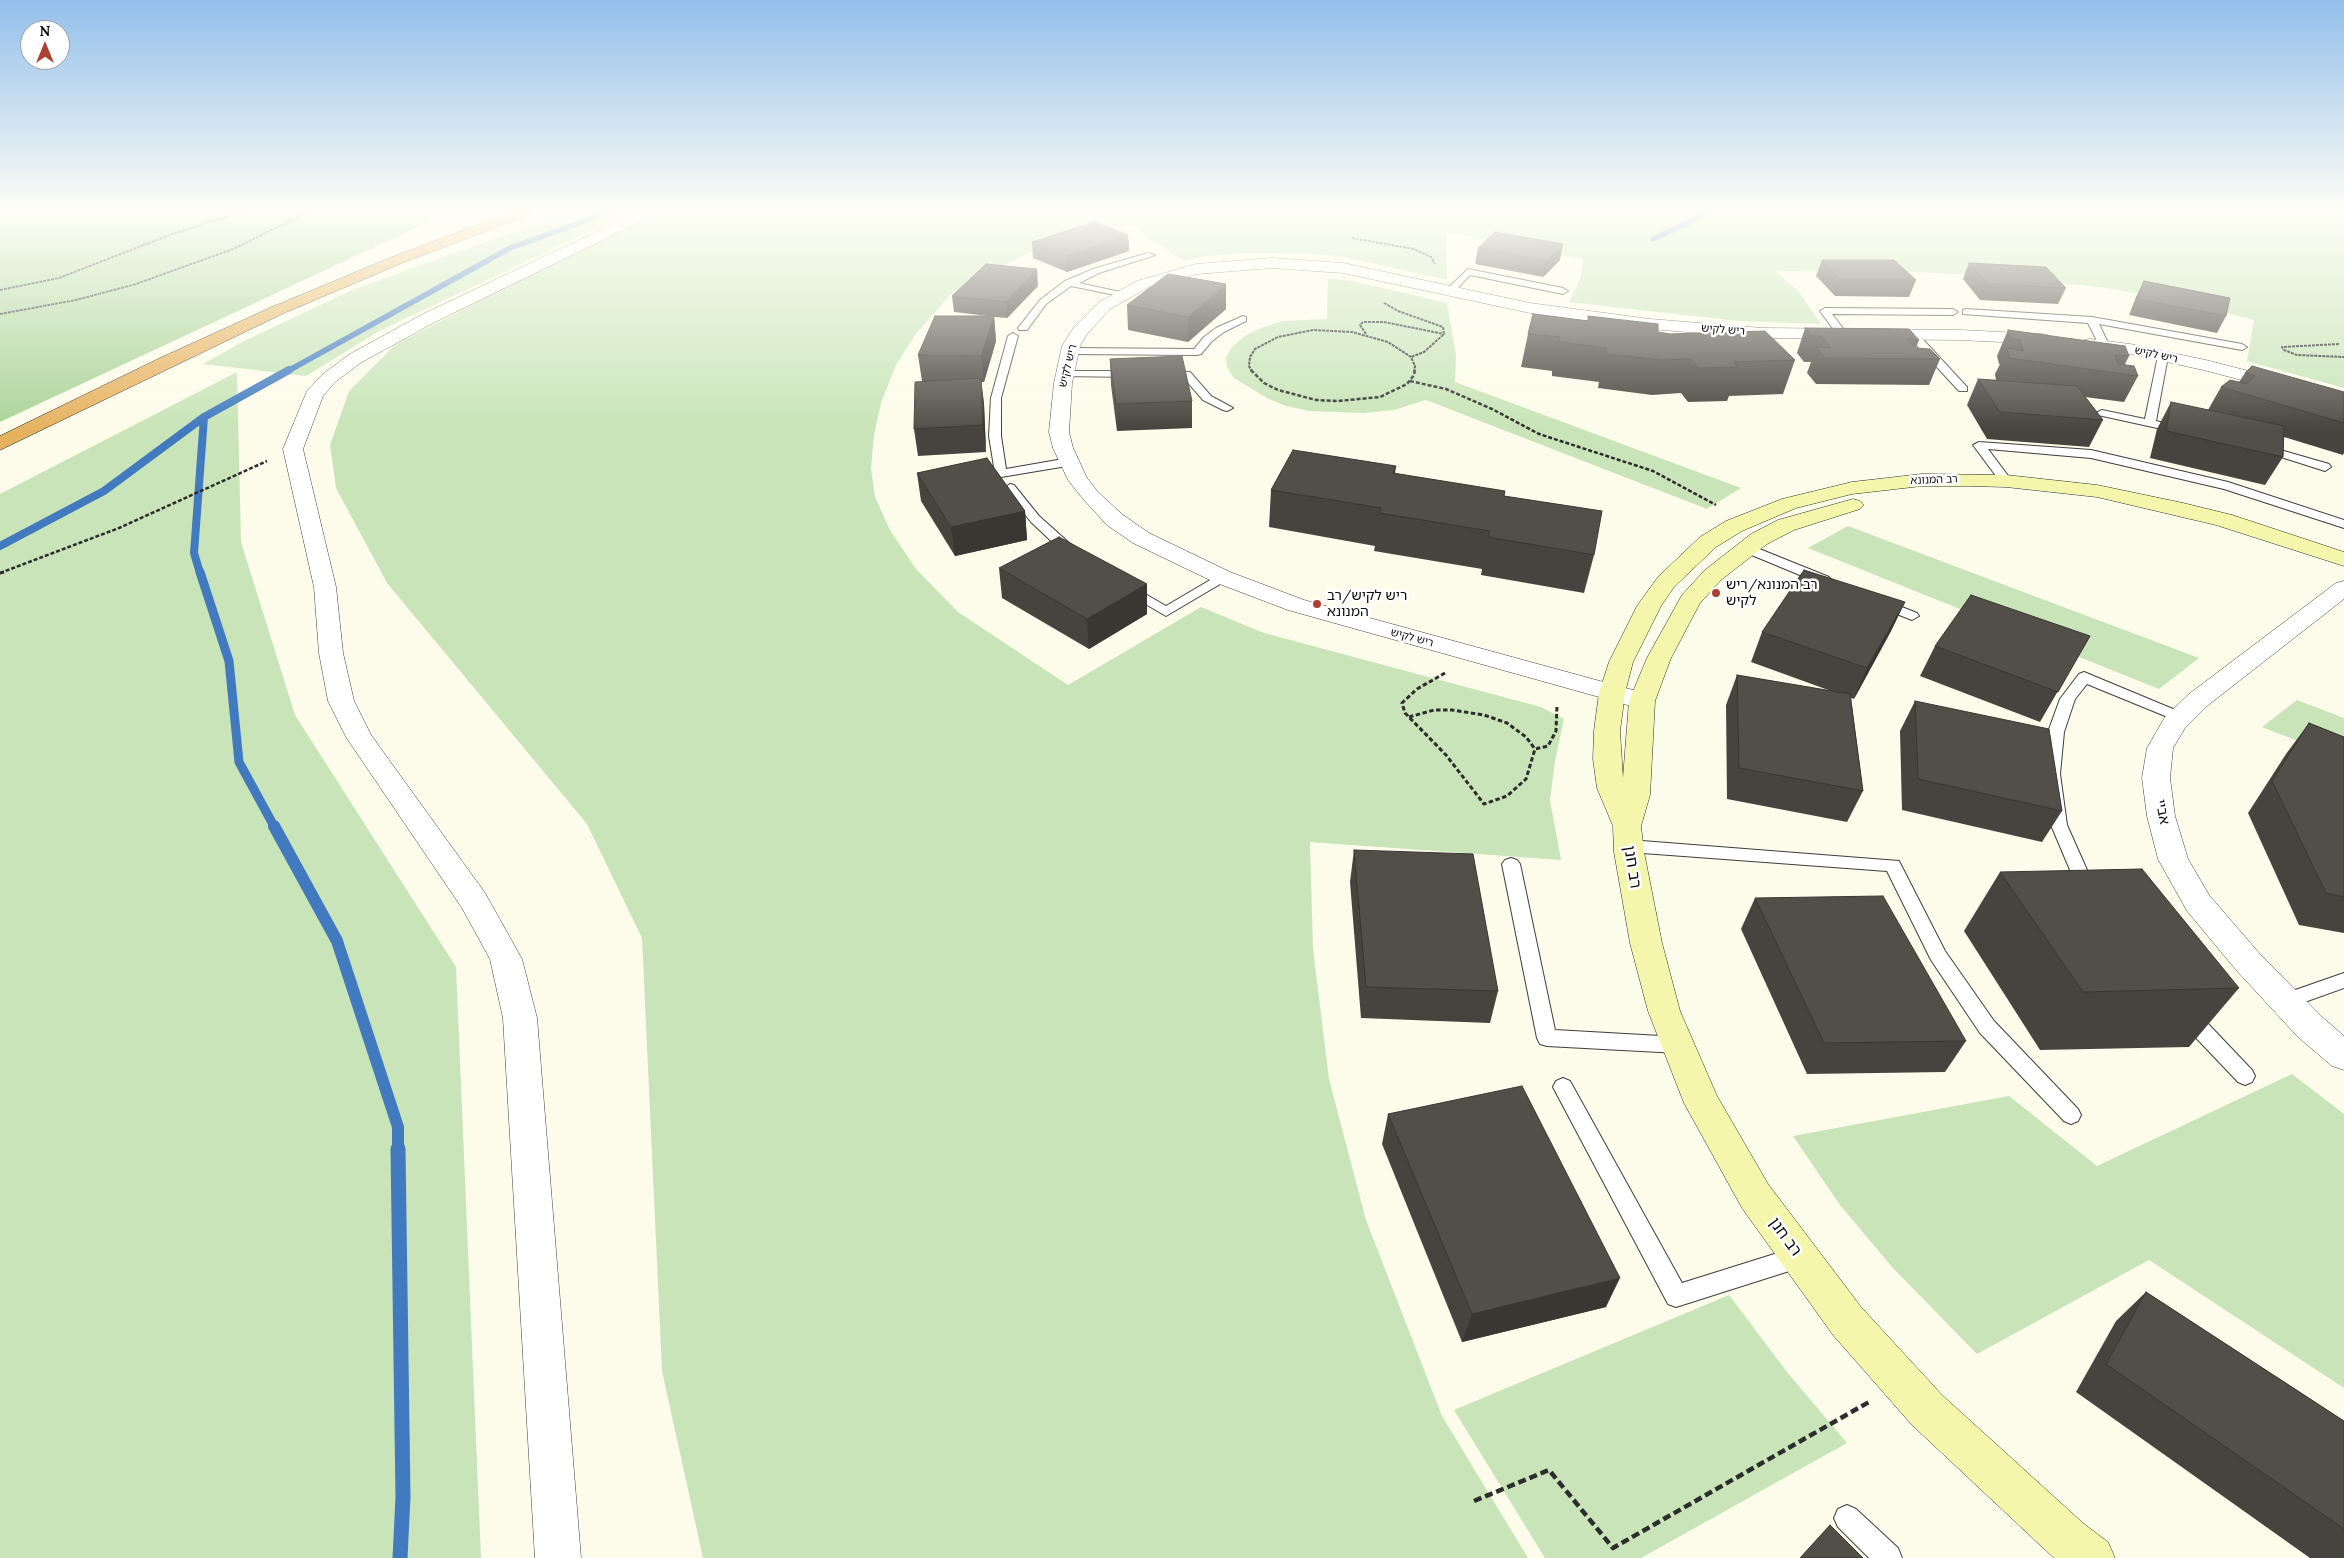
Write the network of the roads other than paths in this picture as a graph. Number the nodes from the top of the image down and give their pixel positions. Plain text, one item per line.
1 (340, 285) edge
2 (497, 285) edge
3 (1066, 285) edge
4 (1076, 285) edge
5 (1142, 285) edge
6 (1421, 285) edge
7 (1456, 285) edge
8 (1532, 285) edge
9 (1450, 291) junction
10 (1563, 291) dead end
11 (1122, 295) junction
12 (1953, 312) dead end
13 (1966, 312) dead end
14 (1243, 319) dead end
15 (2092, 320) junction
16 (1024, 328) dead end
17 (1843, 335) junction
18 (1913, 335) junction
19 (1014, 336) dead end
20 (2104, 345) junction
21 (2242, 347) dead end
22 (1070, 351) junction
23 (2164, 356) junction
24 (1064, 374) junction
25 (1962, 389) dead end
26 (2344, 402) edge
27 (1228, 408) dead end
28 (2102, 413) dead end
29 (2150, 423) junction
30 (2188, 431) edge
31 (0, 444) edge
32 (2252, 446) edge
33 (1069, 462) junction
34 (2325, 467) dead end
35 (2006, 481) junction
36 (1010, 488) edge
37 (2344, 524) edge
38 (1747, 548) junction
39 (2344, 559) edge
40 (1087, 564) edge
41 (2344, 570) edge
42 (1222, 577) junction
43 (1117, 584) edge
44 (1838, 586) edge
45 (2344, 588) edge
46 (1866, 597) edge
47 (1912, 616) dead end
48 (1612, 693) junction
49 (1642, 701) junction
50 (2180, 717) junction
51 (1628, 836) junction
52 (1511, 864) dead end
53 (2102, 905) edge
54 (2344, 980) edge
55 (2285, 1001) junction
56 (2180, 1006) edge
57 (1678, 1045) junction
58 (2344, 1056) edge
59 (2244, 1076) dead end
60 (1562, 1087) dead end
61 (2071, 1115) dead end
62 (1800, 1257) junction
63 (1847, 1518) dead end
64 (558, 1558) edge
65 (1888, 1558) edge
66 (2092, 1558) edge

1 - 31 highway
2 - 64 street
3 - 16 lane
4 - 11 lane
5 - 11 street, ריש לקיש
6 - 9 street, ריש לקיש
7 - 9 lane
8 - 10 lane
9 - 17 street, ריש לקיש
11 - 22 street, ריש לקיש
12 - 17 lane
13 - 15 lane
14 - 22 lane
15 - 20 lane
15 - 21 lane
17 - 18 street, ריש לקיש
18 - 20 street, ריש לקיש
18 - 25 lane
19 - 33 lane
20 - 23 street, ריש לקיש
22 - 24 street, ריש לקיש
23 - 26 street, ריש לקיש
23 - 29 lane
24 - 27 lane
24 - 33 street, ריש לקיש
28 - 29 lane
29 - 30 lane
32 - 34 lane
33 - 42 street, ריש לקיש
35 - 37 lane
35 - 39 street, רב המנונא
35 - 48 street, רב המנונא
36 - 40 lane
38 - 41 street, רב המנונא
38 - 44 lane
38 - 49 street, רב המנונא
42 - 43 lane
42 - 48 street, ריש לקיש
45 - 50 street, אביי
46 - 47 lane
48 - 49 street, ריש לקיש
48 - 51 street, רב חנן
49 - 51 street, רב חנן
50 - 53 lane
50 - 55 street, אביי
51 - 57 street, רב חנן
51 - 61 lane
52 - 57 lane
54 - 55 lane
55 - 58 street, אביי
56 - 59 lane
57 - 62 street, רב חנן
60 - 62 lane
62 - 66 street, רב חנן
63 - 65 lane

